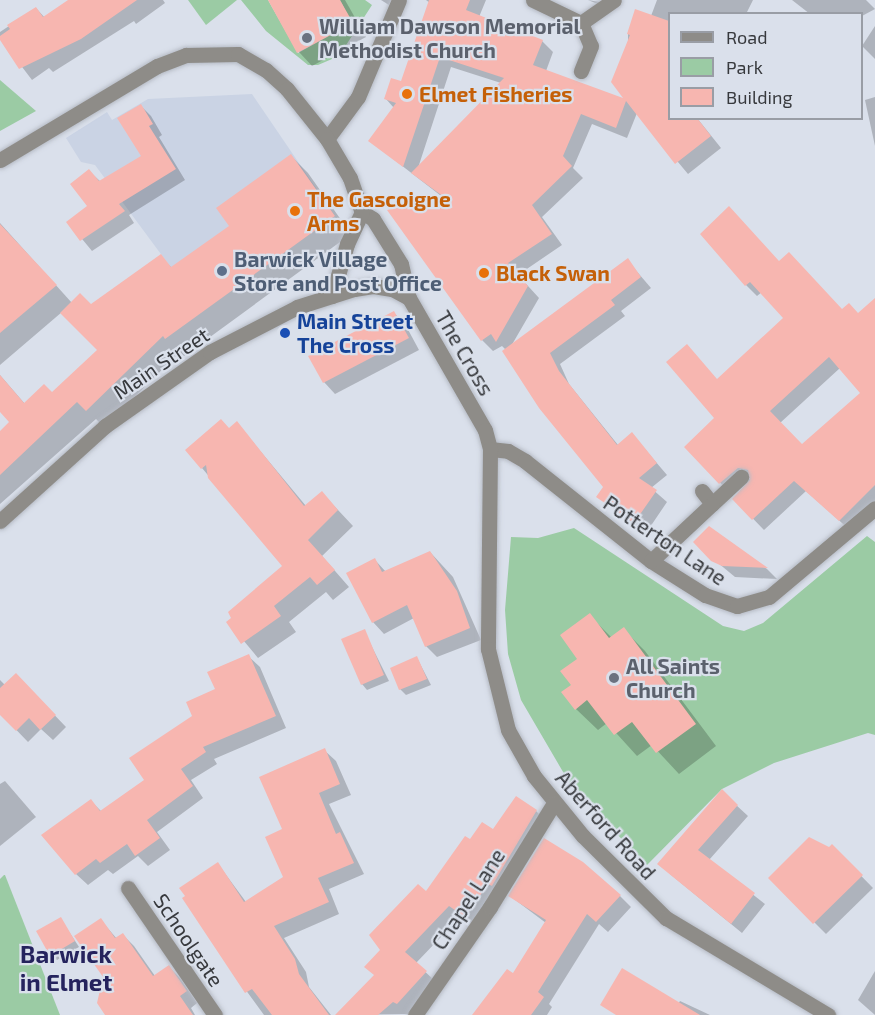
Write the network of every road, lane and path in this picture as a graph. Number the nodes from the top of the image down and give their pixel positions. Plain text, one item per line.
1 (399, 0) edge
2 (533, 0) edge
3 (614, 0) edge
4 (581, 23) junction
5 (581, 71) dead end
6 (327, 139) junction
7 (0, 160) edge
8 (362, 212) junction
9 (373, 286) joint
10 (332, 296) junction
11 (409, 298) junction
12 (485, 430) joint
13 (490, 449) junction
14 (741, 477) dead end
15 (702, 491) dead end
16 (712, 504) junction
17 (875, 508) edge
18 (0, 520) edge
19 (651, 561) junction
20 (554, 803) junction
21 (128, 888) dead end
22 (215, 1015) edge
23 (415, 1015) edge
24 (828, 1015) edge

1 - 6 street
2 - 4 street
3 - 4 street
4 - 5 street
6 - 7 street, The Cross
6 - 8 street, The Cross
8 - 10 street
8 - 11 street, The Cross
9 - 10 street, Main Street
9 - 11 street, The Cross
10 - 18 street, Main Street
11 - 12 street, The Cross
12 - 13 street, Aberford Road
13 - 19 street, Potterton Lane
13 - 20 street, Aberford Road
14 - 16 street
15 - 16 street
16 - 19 street
17 - 19 street, Potterton Lane
20 - 23 street, Chapel Lane
20 - 24 street, Aberford Road
21 - 22 street, Schoolgate

